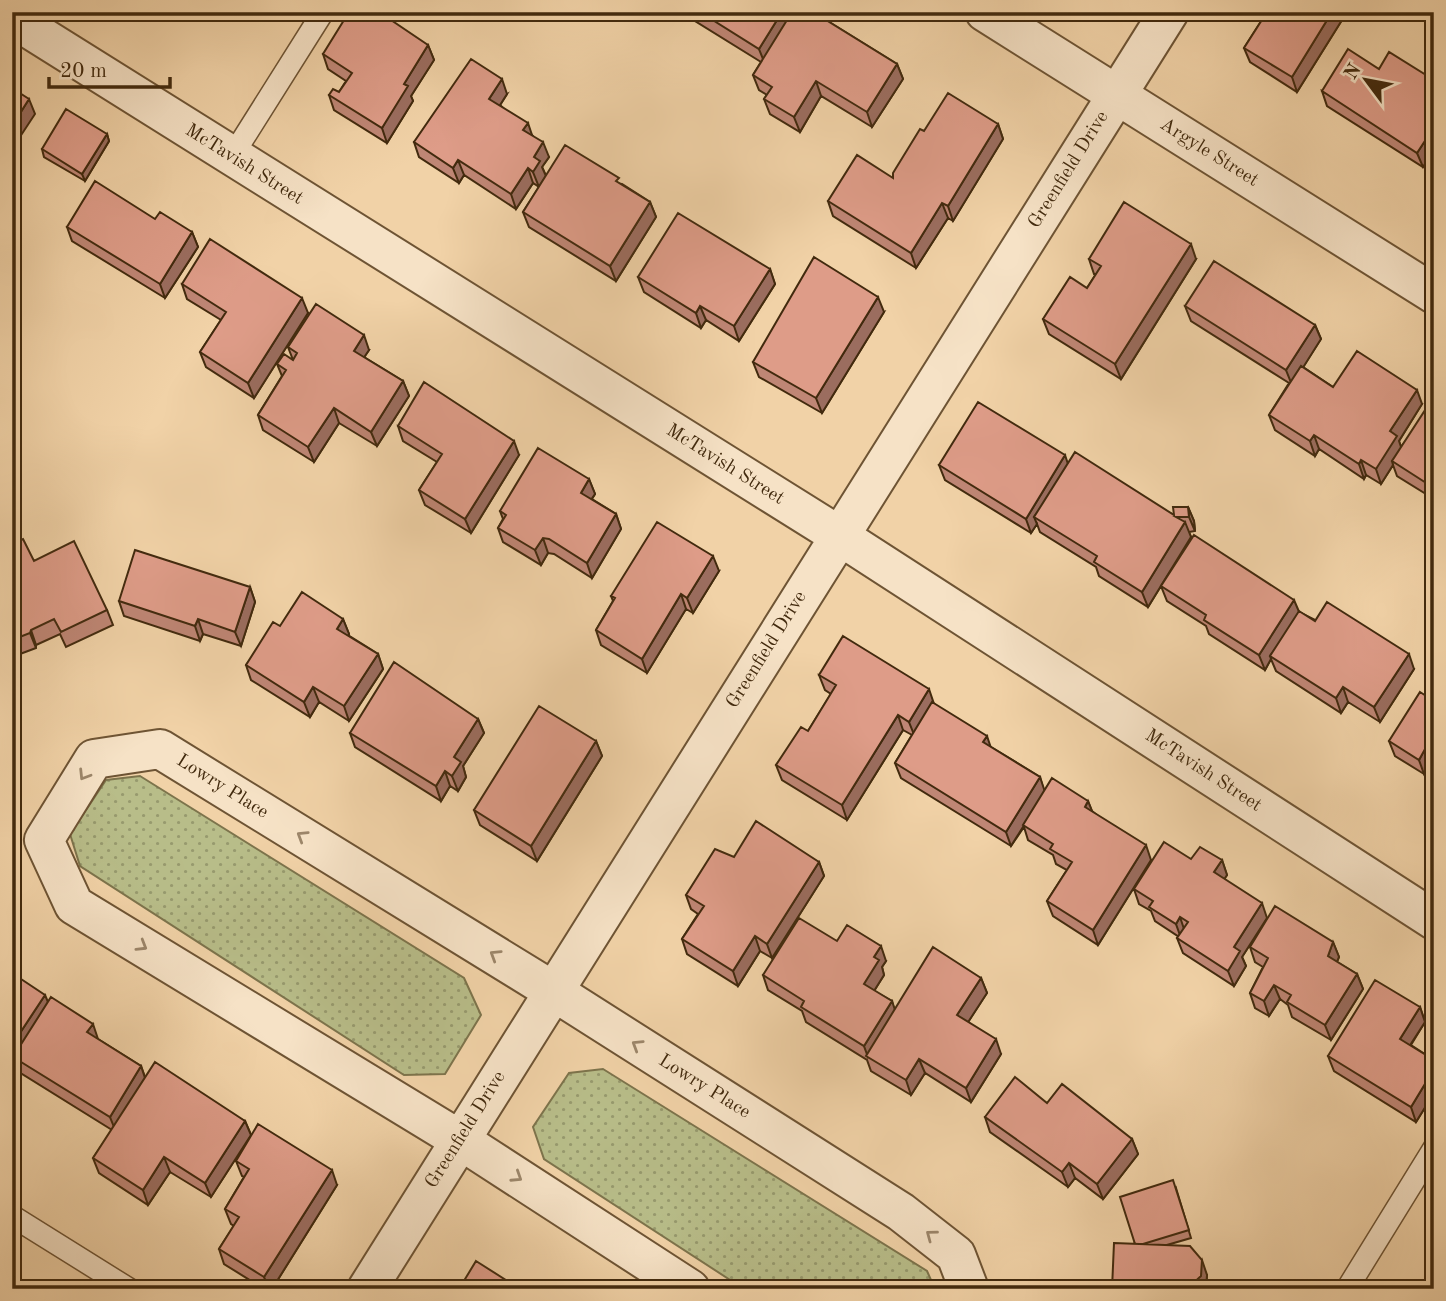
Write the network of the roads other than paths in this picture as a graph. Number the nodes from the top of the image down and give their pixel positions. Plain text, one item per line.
1 (323, 12) edge
2 (985, 12) edge
3 (1169, 12) edge
4 (12, 18) edge
5 (1116, 95) junction
6 (231, 158) junction
7 (1434, 294) edge
8 (838, 536) junction
9 (1434, 920) edge
10 (553, 991) junction
11 (460, 1140) junction
12 (1434, 1148) edge
13 (12, 1216) edge
14 (129, 1289) edge
15 (368, 1289) edge
16 (690, 1289) edge
17 (969, 1289) edge
18 (1347, 1289) edge

1 - 6 lane
2 - 5 street, Argyle Street
3 - 5 street, Greenfield Drive
4 - 6 street, McTavish Street
5 - 7 street, Argyle Street
5 - 8 street, Greenfield Drive
6 - 8 street, McTavish Street
8 - 9 street, McTavish Street
8 - 10 street, Greenfield Drive
10 - 11 street, Greenfield Drive
10 -> 11 street, Lowry Place
17 -> 10 street, Lowry Place
11 - 15 street, Greenfield Drive
11 -> 16 street, Lowry Place
12 - 18 lane
13 - 14 lane

